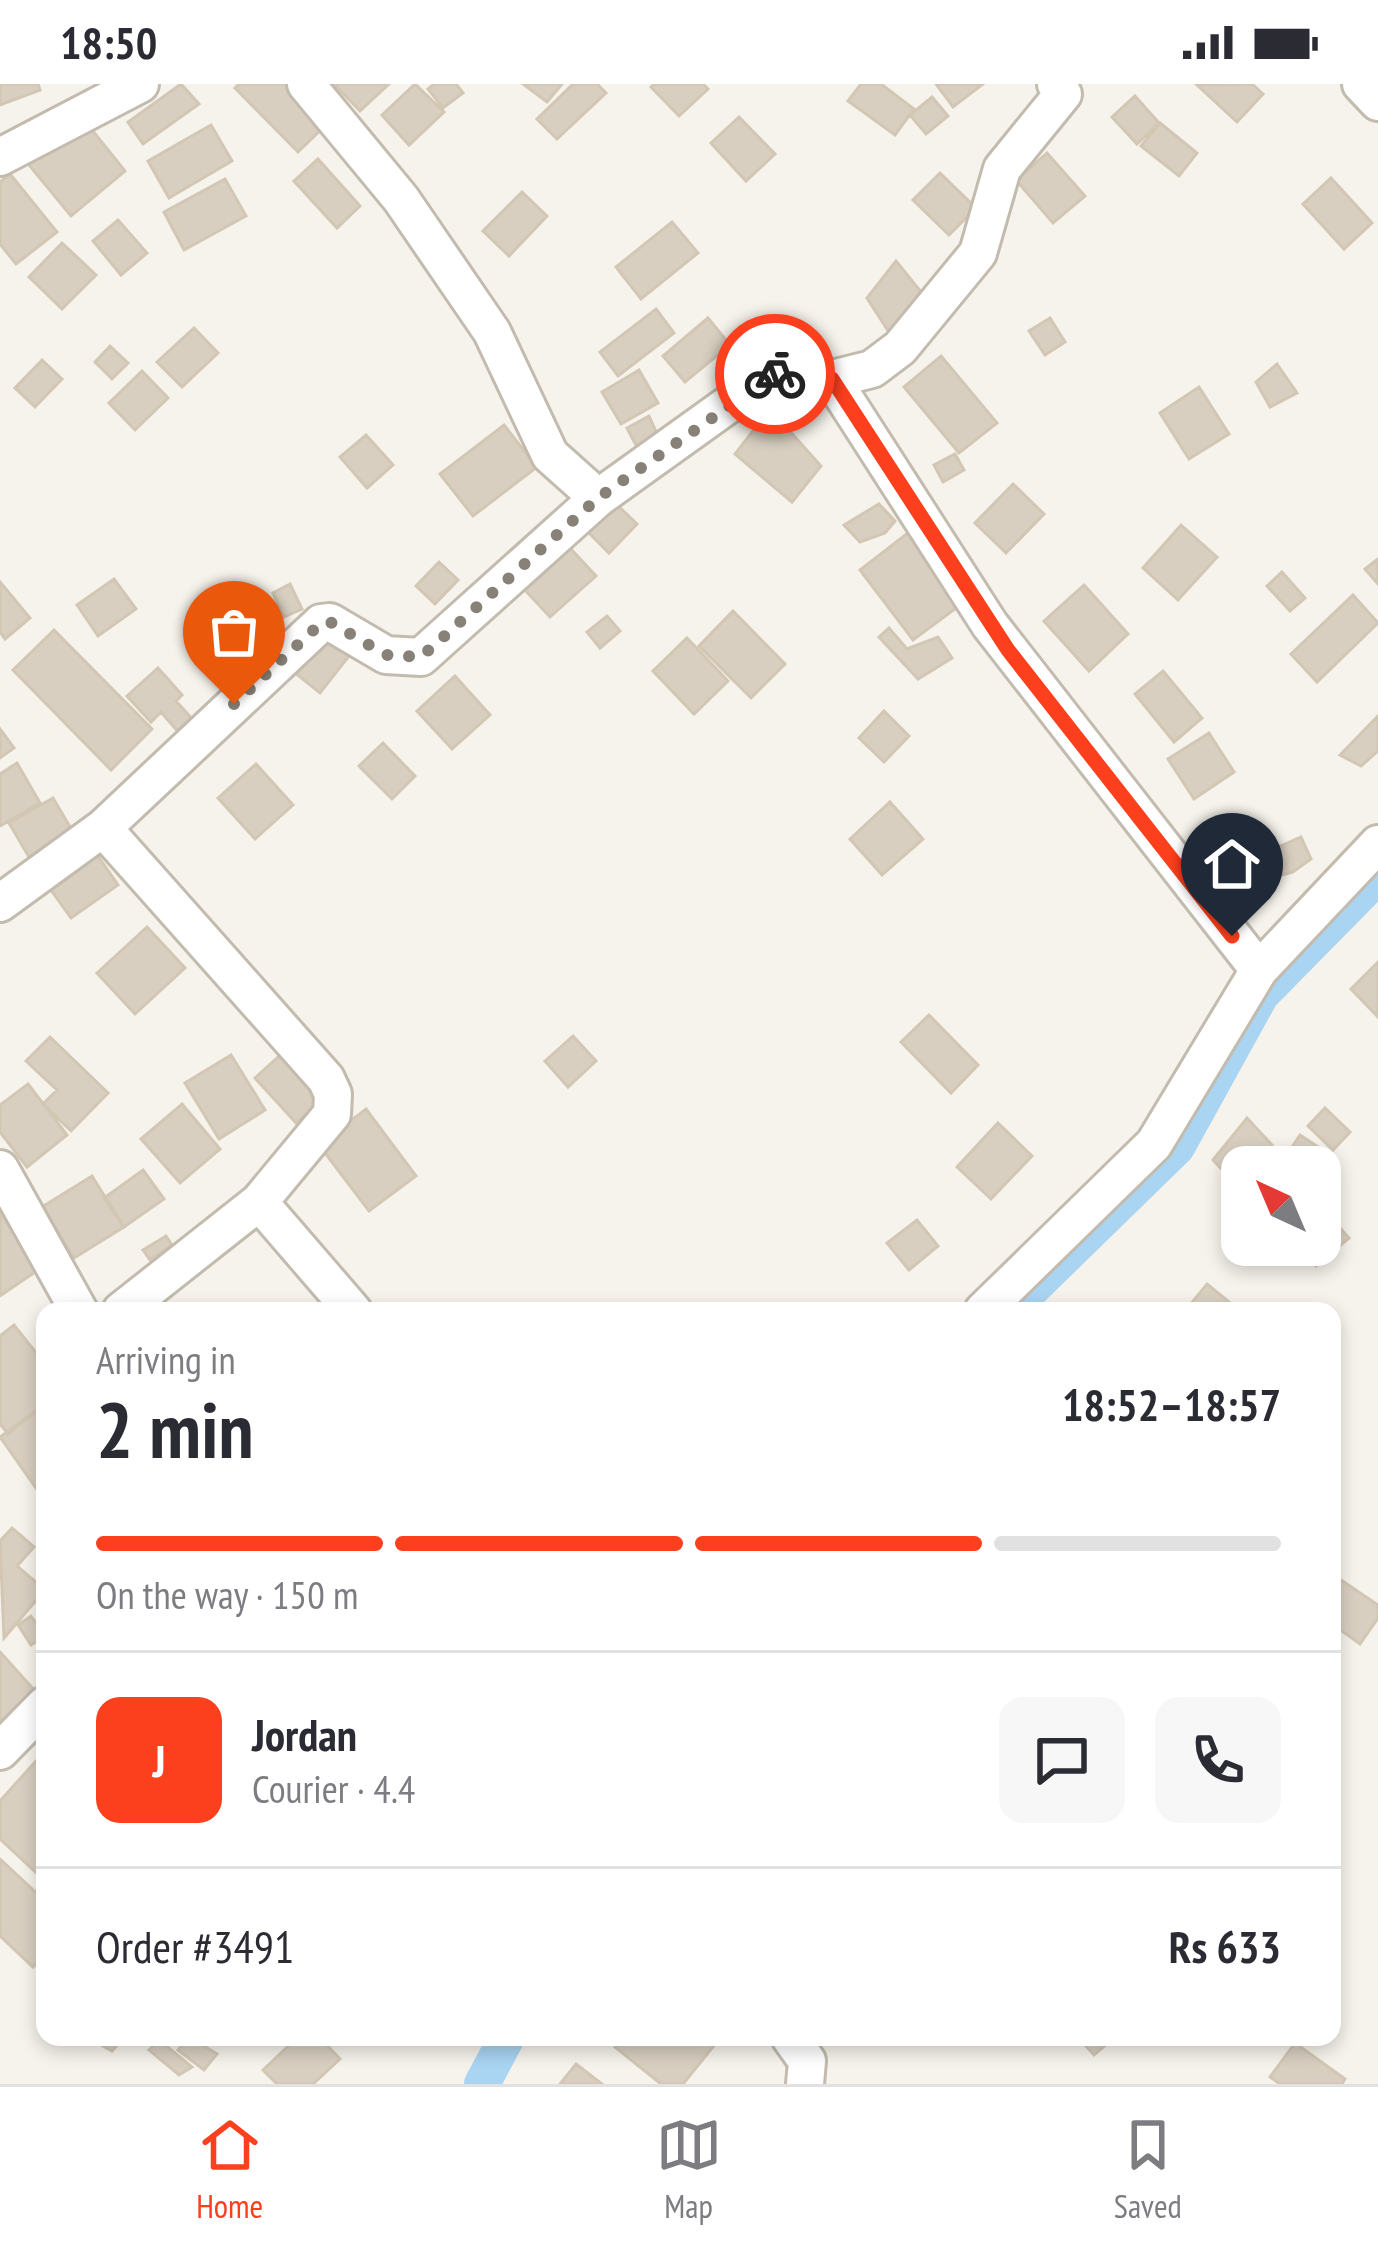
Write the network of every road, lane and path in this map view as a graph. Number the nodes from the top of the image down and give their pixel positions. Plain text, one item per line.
1 (140, 84) edge
2 (306, 84) edge
3 (1361, 84) edge
4 (1067, 88) edge
5 (85, 97) edge
6 (1378, 101) edge
7 (0, 157) edge
8 (832, 379) junction
9 (598, 498) junction
10 (103, 828) junction
11 (1378, 844) edge
12 (0, 903) edge
13 (1259, 970) junction
14 (0, 1169) edge
15 (259, 1202) junction
16 (74, 1302) edge
17 (132, 1302) edge
18 (344, 1302) edge
19 (992, 1302) edge
20 (36, 1714) edge
21 (2, 1744) edge
22 (796, 2046) edge
23 (805, 2084) edge

1 - 5 street
2 - 9 street
3 - 6 street
4 - 8 street
5 - 7 street
8 - 9 street
8 - 13 street
9 - 10 street
10 - 12 street
10 - 15 street
11 - 13 street
13 - 19 street
14 - 16 street
15 - 17 street
15 - 18 street
20 - 21 street
22 - 23 street

